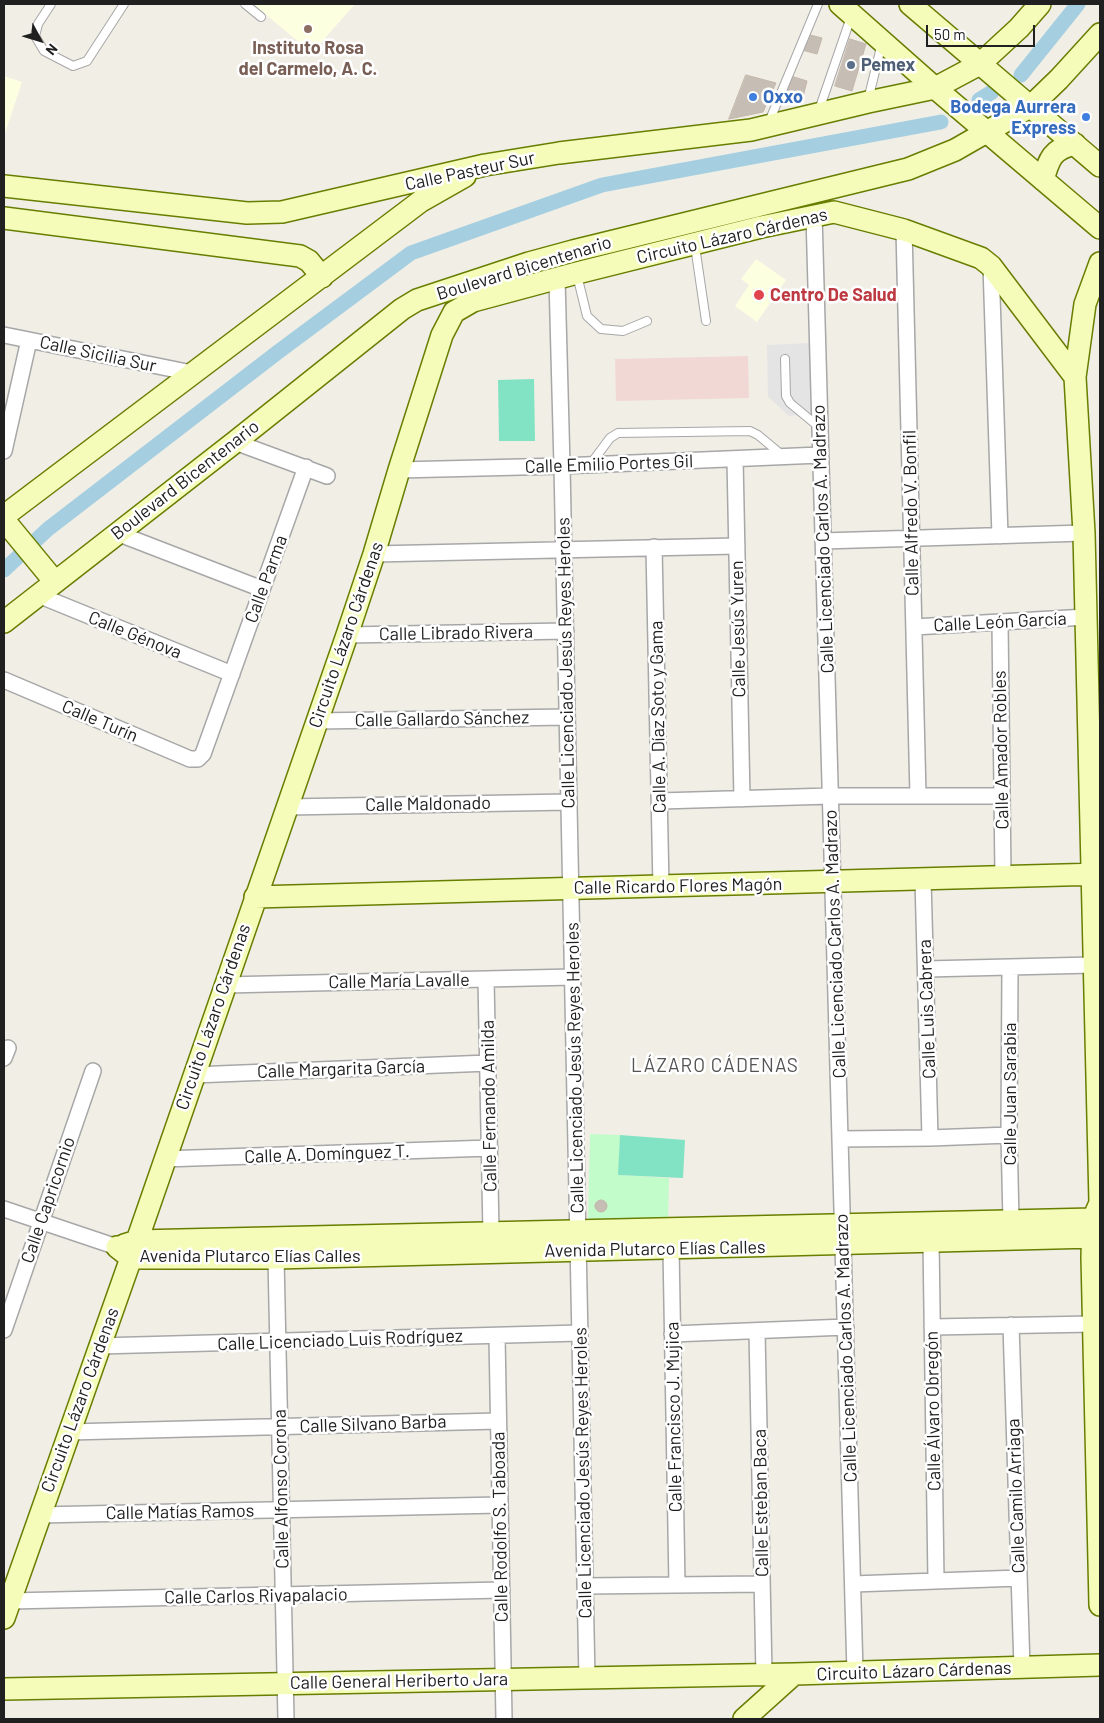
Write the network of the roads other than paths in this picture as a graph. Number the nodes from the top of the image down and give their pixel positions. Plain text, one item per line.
1 (51, 4) edge
2 (124, 4) edge
3 (245, 4) edge
4 (818, 4) edge
5 (910, 4) edge
6 (1040, 4) edge
7 (846, 9) edge
8 (261, 17) dead end
9 (1100, 34) edge
10 (882, 41) junction
11 (980, 64) junction
12 (935, 88) junction
13 (868, 102) junction
14 (1030, 107) junction
15 (817, 115) junction
16 (768, 126) junction
17 (987, 132) junction
18 (1074, 144) junction
19 (485, 165) junction
20 (1100, 166) edge
21 (1044, 180) junction
22 (4, 186) edge
23 (840, 186) junction
24 (815, 192) junction
25 (843, 213) junction
26 (814, 215) junction
27 (4, 218) edge
28 (761, 227) junction
29 (1100, 228) edge
30 (904, 230) junction
31 (694, 244) junction
32 (1100, 263) edge
33 (571, 265) junction
34 (991, 266) junction
35 (322, 277) junction
36 (647, 322) dead end
37 (706, 322) dead end
38 (4, 335) edge
39 (29, 340) junction
40 (786, 358) dead end
41 (192, 373) junction
42 (1075, 377) junction
43 (819, 427) junction
44 (234, 442) junction
45 (4, 451) edge
46 (820, 455) junction
47 (784, 457) junction
48 (735, 459) junction
49 (590, 465) junction
50 (562, 466) junction
51 (306, 467) junction
52 (399, 470) junction
53 (327, 476) dead end
54 (4, 516) edge
55 (4, 520) edge
56 (117, 533) junction
57 (1084, 533) junction
58 (1000, 536) junction
59 (912, 538) junction
60 (823, 541) junction
61 (737, 546) junction
62 (654, 548) junction
63 (564, 550) junction
64 (374, 554) junction
65 (54, 582) junction
66 (262, 589) junction
67 (38, 595) junction
68 (1086, 617) junction
69 (4, 622) edge
70 (1000, 622) junction
71 (914, 627) junction
72 (566, 631) junction
73 (347, 635) junction
74 (232, 674) junction
75 (4, 680) edge
76 (568, 717) junction
77 (317, 721) junction
78 (198, 759) joint
79 (918, 795) junction
80 (830, 796) junction
81 (1001, 796) junction
82 (742, 799) junction
83 (660, 801) junction
84 (569, 802) junction
85 (287, 807) junction
86 (1096, 874) edge
87 (1003, 877) junction
88 (923, 880) junction
89 (833, 882) junction
90 (661, 887) junction
91 (571, 889) junction
92 (255, 897) junction
93 (1093, 965) junction
94 (1010, 967) junction
95 (926, 968) junction
96 (573, 977) junction
97 (486, 979) junction
98 (225, 985) junction
99 (488, 1063) junction
100 (93, 1071) dead end
101 (194, 1074) junction
102 (1009, 1135) junction
103 (930, 1138) junction
104 (840, 1139) junction
105 (490, 1148) junction
106 (164, 1159) junction
107 (4, 1209) edge
108 (1098, 1220) edge
109 (42, 1221) junction
110 (1011, 1221) junction
111 (491, 1233) junction
112 (843, 1234) junction
113 (578, 1240) junction
114 (931, 1242) junction
115 (671, 1248) junction
116 (128, 1249) junction
117 (276, 1258) junction
118 (1093, 1324) junction
119 (1011, 1325) junction
120 (846, 1327) junction
121 (932, 1327) junction
122 (4, 1330) edge
123 (757, 1331) junction
124 (580, 1333) junction
125 (672, 1334) junction
126 (497, 1336) junction
127 (278, 1342) junction
128 (99, 1346) junction
129 (498, 1421) junction
130 (280, 1427) junction
131 (68, 1432) junction
132 (500, 1505) junction
133 (281, 1510) junction
134 (40, 1515) junction
135 (1019, 1578) junction
136 (936, 1581) junction
137 (762, 1584) junction
138 (853, 1584) junction
139 (677, 1585) junction
140 (586, 1586) junction
141 (502, 1590) junction
142 (283, 1595) junction
143 (1100, 1605) edge
144 (7, 1609) edge
145 (1100, 1665) edge
146 (1022, 1668) junction
147 (855, 1672) junction
148 (794, 1674) junction
149 (764, 1675) junction
150 (587, 1678) junction
151 (504, 1680) junction
152 (285, 1684) junction
153 (4, 1689) edge
154 (286, 1719) edge
155 (504, 1719) edge
156 (744, 1719) edge

1 - 2 lane
3 - 8 lane
4 - 16 lane
5 - 11 street
6 - 11 street, Calle Pasteur Sur
7 - 10 street
7 - 15 lane
9 - 14 street, Boulevard Bicentenario
10 - 12 street
10 - 13 lane
11 - 12 street, Calle Pasteur Sur
11 - 14 street
12 - 13 street, Calle Pasteur Sur
12 - 17 street
13 - 15 street, Calle Pasteur Sur
14 - 17 street, Boulevard Bicentenario
14 - 18 street
15 - 16 street, Calle Pasteur Sur
16 - 19 street, Calle Pasteur Sur
17 - 21 street
17 - 23 street, Boulevard Bicentenario
18 - 20 street
18 - 21 street
19 - 22 street, Calle Pasteur Sur
19 - 35 street
21 - 29 street
23 - 24 street, Boulevard Bicentenario
23 - 25 street
24 - 28 street
24 - 33 street, Boulevard Bicentenario
25 - 26 street, Circuito Lázaro Cárdenas
25 - 30 street, Circuito Lázaro Cárdenas
26 - 28 street, Circuito Lázaro Cárdenas
26 - 43 street, Calle Licenciado Carlos A. Madrazo
27 - 35 street
28 - 31 street, Circuito Lázaro Cárdenas
30 - 34 street, Circuito Lázaro Cárdenas
30 - 59 street, Calle Alfredo V. Bonfil
31 - 33 street, Circuito Lázaro Cárdenas
31 - 37 lane
32 - 42 street
33 - 36 lane
33 - 44 street, Boulevard Bicentenario
33 - 50 street, Calle Licenciado Jesús Reyes Heroles
33 - 52 street, Circuito Lázaro Cárdenas
34 - 42 street, Circuito Lázaro Cárdenas
34 - 58 street
35 - 41 street
38 - 39 street, Calle Sicilia Sur
39 - 41 street, Calle Sicilia Sur
39 - 45 street
40 - 43 lane
41 - 54 street
42 - 57 street
43 - 46 street, Calle Licenciado Carlos A. Madrazo
44 - 51 street
44 - 56 street, Boulevard Bicentenario
46 - 47 street, Calle Emilio Portes Gil
46 - 60 street, Calle Licenciado Carlos A. Madrazo
47 - 48 street, Calle Emilio Portes Gil
47 - 49 lane
48 - 49 street, Calle Emilio Portes Gil
48 - 61 street, Calle Jesús Yuren
49 - 50 street, Calle Emilio Portes Gil
50 - 52 street, Calle Emilio Portes Gil
50 - 63 street, Calle Licenciado Jesús Reyes Heroles
51 - 53 street
51 - 66 street, Calle Parma
52 - 64 street, Circuito Lázaro Cárdenas
55 - 65 street
56 - 65 street, Boulevard Bicentenario
56 - 66 street
57 - 58 street
57 - 68 street
58 - 59 street
59 - 60 street
59 - 71 street, Calle Alfredo V. Bonfil
60 - 80 street, Calle Licenciado Carlos A. Madrazo
61 - 62 street
61 - 82 street, Calle Jesús Yuren
62 - 63 street
62 - 83 street, Calle A. Díaz Soto y Gama
63 - 64 street
63 - 72 street, Calle Licenciado Jesús Reyes Heroles
64 - 73 street, Circuito Lázaro Cárdenas
65 - 67 street, Boulevard Bicentenario
66 - 74 street, Calle Parma
67 - 69 street, Boulevard Bicentenario
67 - 74 street, Calle Génova
68 - 70 street, Calle León García
68 - 86 street
70 - 71 street, Calle León García
70 - 81 street, Calle Amador Robles
71 - 79 street, Calle Alfredo V. Bonfil
72 - 73 street, Calle Librado Rivera
72 - 76 street, Calle Licenciado Jesús Reyes Heroles
73 - 77 street, Circuito Lázaro Cárdenas
74 - 78 street, Calle Parma
75 - 78 street, Calle Turín
76 - 77 street, Calle Gallardo Sánchez
76 - 84 street, Calle Licenciado Jesús Reyes Heroles
77 - 85 street, Circuito Lázaro Cárdenas
79 - 80 street
79 - 81 street
80 - 82 street
80 - 89 street, Calle Licenciado Carlos A. Madrazo
81 - 87 street, Calle Amador Robles
82 - 83 street
83 - 90 street, Calle A. Díaz Soto y Gama
84 - 85 street, Calle Maldonado
84 - 91 street, Calle Licenciado Jesús Reyes Heroles
85 - 92 street, Circuito Lázaro Cárdenas
86 - 87 street, Calle Ricardo Flores Magón
86 - 93 street
87 - 88 street, Calle Ricardo Flores Magón
88 - 89 street, Calle Ricardo Flores Magón
88 - 95 street, Calle Luis Cabrera
89 - 90 street, Calle Ricardo Flores Magón
89 - 104 street, Calle Licenciado Carlos A. Madrazo
90 - 91 street, Calle Ricardo Flores Magón
91 - 92 street, Calle Ricardo Flores Magón
91 - 96 street, Calle Licenciado Jesús Reyes Heroles
92 - 98 street, Circuito Lázaro Cárdenas
93 - 94 street
93 - 108 street
94 - 95 street
94 - 102 street, Calle Juan Sarabia
95 - 103 street, Calle Luis Cabrera
96 - 97 street, Calle María Lavalle
96 - 113 street, Calle Licenciado Jesús Reyes Heroles
97 - 98 street, Calle María Lavalle
97 - 99 street, Calle Fernando Amilda
98 - 101 street, Circuito Lázaro Cárdenas
99 - 101 street, Calle Margarita García
99 - 105 street, Calle Fernando Amilda
100 - 109 street, Calle Capricornio
101 - 106 street, Circuito Lázaro Cárdenas
102 - 103 street
102 - 110 street, Calle Juan Sarabia
103 - 104 street
104 - 112 street, Calle Licenciado Carlos A. Madrazo
105 - 106 street, Calle A. Domínguez T.
105 - 111 street, Calle Fernando Amilda
106 - 116 street, Circuito Lázaro Cárdenas
107 - 109 street
108 - 110 street, Avenida Plutarco Elías Calles
108 - 114 street, Avenida Plutarco Elías Calles
108 - 118 street
109 - 116 street
109 - 122 street, Calle Capricornio
110 - 112 street, Avenida Plutarco Elías Calles
111 - 113 street, Avenida Plutarco Elías Calles
111 - 116 street, Avenida Plutarco Elías Calles
112 - 113 street, Avenida Plutarco Elías Calles
112 - 114 street, Avenida Plutarco Elías Calles
112 - 115 street, Avenida Plutarco Elías Calles
112 - 120 street, Calle Licenciado Carlos A. Madrazo
113 - 115 street, Avenida Plutarco Elías Calles
113 - 117 street, Avenida Plutarco Elías Calles
113 - 124 street, Calle Licenciado Jesús Reyes Heroles
114 - 121 street, Calle Álvaro Obregón
115 - 125 street, Calle Francisco J. Mujica
116 - 117 street, Avenida Plutarco Elías Calles
116 - 128 street, Circuito Lázaro Cárdenas
117 - 127 street, Calle Alfonso Corona
118 - 119 street
118 - 143 street
119 - 121 street
119 - 135 street, Calle Camilo Arriaga
120 - 123 street
120 - 138 street, Calle Licenciado Carlos A. Madrazo
121 - 136 street, Calle Álvaro Obregón
123 - 125 street
123 - 137 street, Calle Esteban Baca
124 - 126 street, Calle Licenciado Luis Rodríguez
124 - 140 street, Calle Licenciado Jesús Reyes Heroles
125 - 139 street, Calle Francisco J. Mujica
126 - 127 street, Calle Licenciado Luis Rodríguez
126 - 129 street, Calle Rodolfo S. Taboada
127 - 128 street, Calle Licenciado Luis Rodríguez
127 - 130 street, Calle Alfonso Corona
128 - 131 street, Circuito Lázaro Cárdenas
129 - 130 street, Calle Silvano Barba
129 - 132 street, Calle Rodolfo S. Taboada
130 - 131 street, Calle Silvano Barba
130 - 133 street, Calle Alfonso Corona
131 - 134 street, Circuito Lázaro Cárdenas
132 - 133 street, Calle Matías Ramos
132 - 141 street, Calle Rodolfo S. Taboada
133 - 134 street, Calle Matías Ramos
133 - 142 street, Calle Alfonso Corona
134 - 144 street, Circuito Lázaro Cárdenas
135 - 136 street
135 - 146 street, Calle Camilo Arriaga
136 - 138 street
137 - 139 street
137 - 149 street, Calle Esteban Baca
138 - 147 street, Calle Licenciado Carlos A. Madrazo
139 - 140 street
140 - 150 street, Calle Licenciado Jesús Reyes Heroles
141 - 142 street, Calle Carlos Rivapalacio
141 - 151 street, Calle Rodolfo S. Taboada
142 - 144 street, Calle Carlos Rivapalacio
142 - 152 street, Calle Alfonso Corona
145 - 146 street, Circuito Lázaro Cárdenas
146 - 147 street, Circuito Lázaro Cárdenas
147 - 148 street, Circuito Lázaro Cárdenas
148 - 149 street, Calle General Heriberto Jara
148 - 156 street, Circuito Lázaro Cárdenas
149 - 150 street, Calle General Heriberto Jara
150 - 151 street, Calle General Heriberto Jara
151 - 152 street, Calle General Heriberto Jara
151 - 155 street, Calle Rodolfo S. Taboada
152 - 153 street, Calle General Heriberto Jara
152 - 154 street, Calle Alfonso Corona

